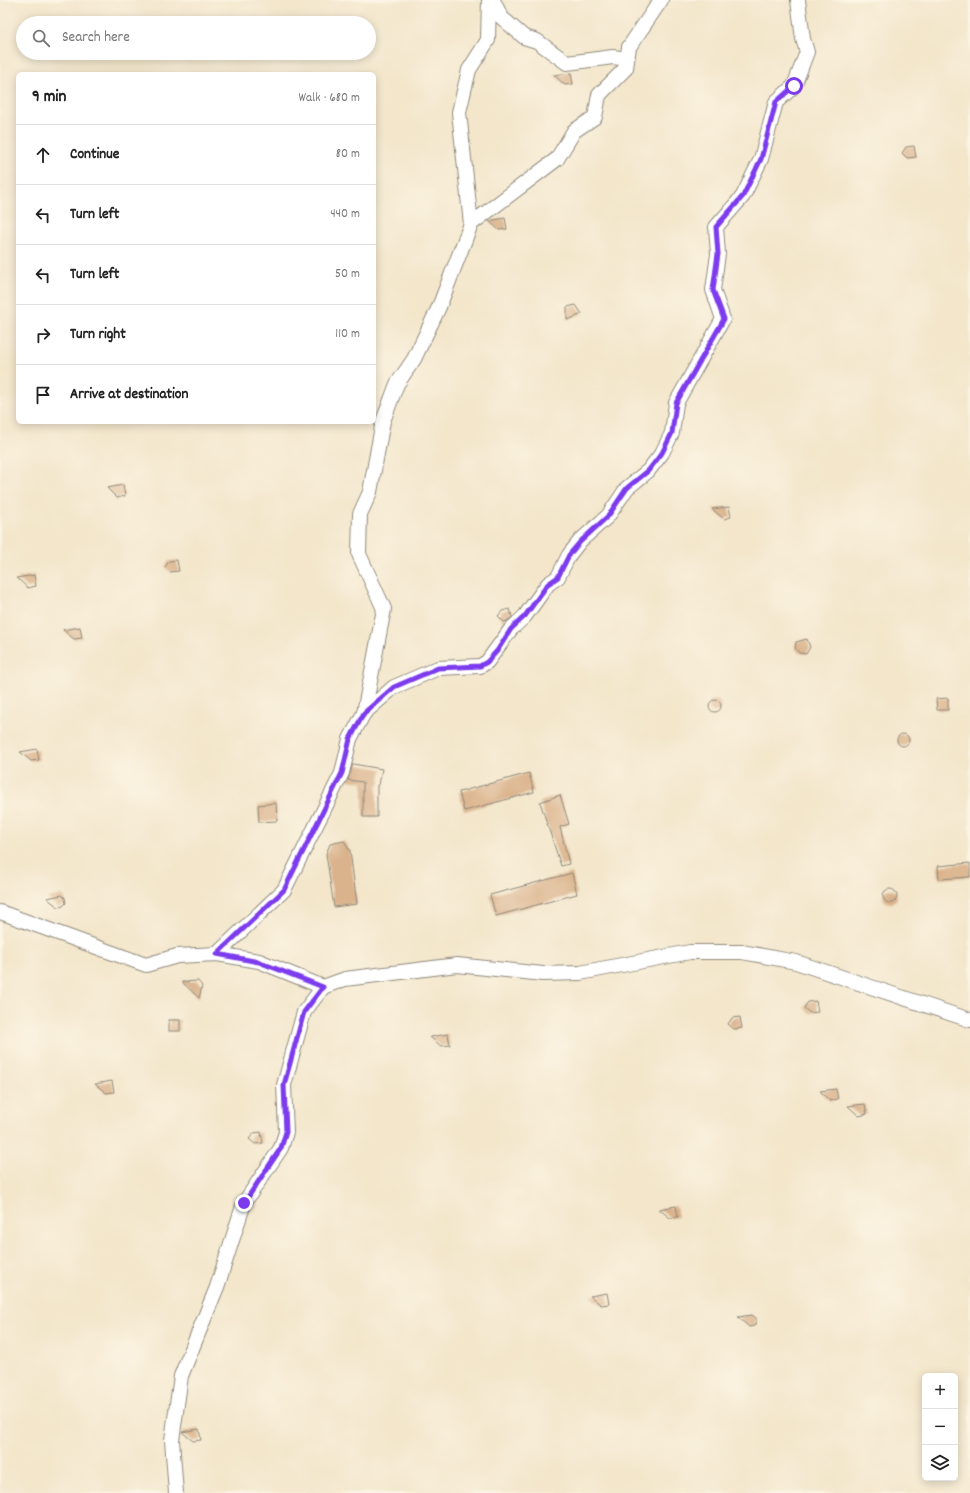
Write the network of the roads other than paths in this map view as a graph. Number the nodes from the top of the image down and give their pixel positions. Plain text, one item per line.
1 (489, 0) edge
2 (493, 0) edge
3 (661, 0) edge
4 (798, 0) edge
5 (627, 59) junction
6 (472, 224) junction
7 (364, 713) junction
8 (0, 912) edge
9 (217, 954) junction
10 (323, 987) junction
11 (970, 1020) edge
12 (176, 1493) edge

1 - 6 street
2 - 5 street
3 - 5 street
4 - 7 street
5 - 6 street
6 - 7 street
7 - 9 street
8 - 9 street
9 - 10 street
10 - 11 street
10 - 12 street

